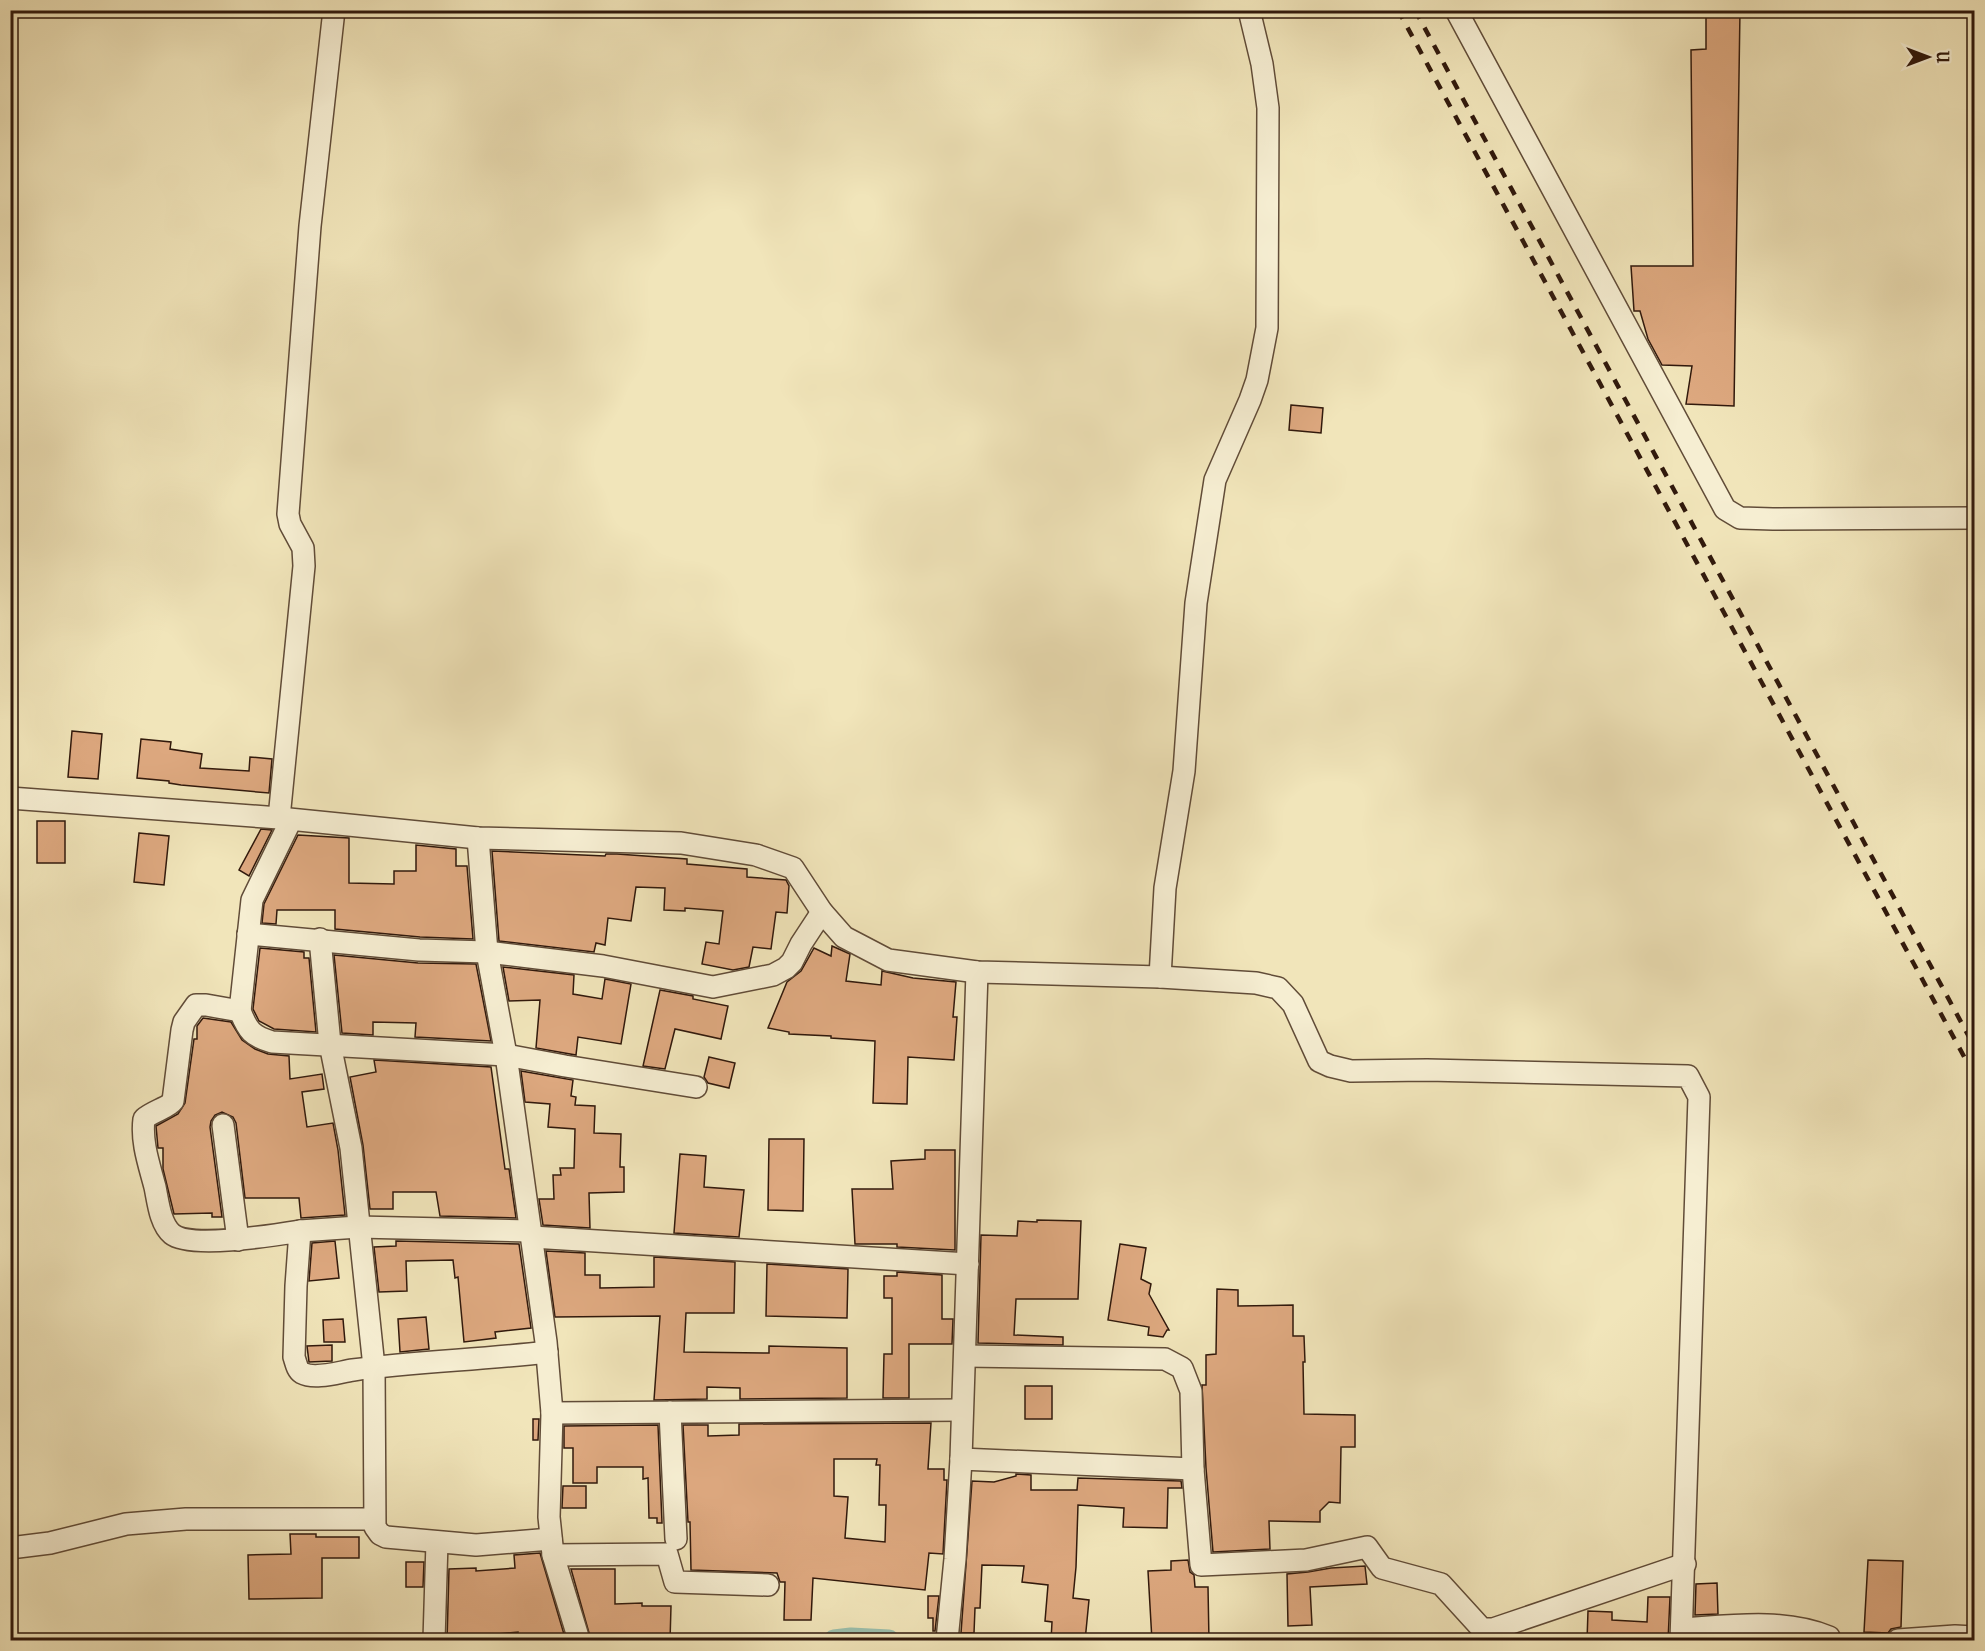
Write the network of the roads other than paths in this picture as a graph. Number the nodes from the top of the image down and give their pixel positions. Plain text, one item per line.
1 (334, 10) edge
2 (1249, 10) edge
3 (1455, 10) edge
4 (1974, 518) edge
5 (10, 798) edge
6 (285, 819) junction
7 (478, 837) junction
8 (822, 912) junction
9 (248, 934) junction
10 (320, 939) junction
11 (487, 952) junction
12 (976, 972) junction
13 (1160, 977) junction
14 (240, 1011) junction
15 (330, 1044) junction
16 (506, 1055) junction
17 (696, 1087) dead end
18 (223, 1125) dead end
19 (358, 1227) junction
20 (300, 1231) junction
21 (531, 1234) junction
22 (238, 1240) junction
23 (968, 1264) junction
24 (547, 1352) junction
25 (964, 1356) junction
26 (374, 1367) junction
27 (962, 1410) junction
28 (670, 1412) junction
29 (552, 1413) junction
30 (961, 1459) junction
31 (1193, 1469) junction
32 (374, 1518) junction
33 (676, 1539) dead end
34 (437, 1542) junction
35 (552, 1547) junction
36 (10, 1548) edge
37 (1685, 1564) junction
38 (768, 1585) dead end
39 (1682, 1635) edge
40 (1974, 1636) edge
41 (434, 1641) edge
42 (579, 1641) edge
43 (947, 1641) edge
44 (1830, 1641) edge
45 (1898, 1641) edge

1 - 6 street
2 - 13 street
3 - 4 street
5 - 6 street
6 - 7 street
6 - 9 street
7 - 8 street
7 - 11 street
8 - 11 street
8 - 12 street
9 - 10 street
9 - 14 street
10 - 11 street
10 - 15 street
11 - 16 street
12 - 13 street
12 - 23 street
13 - 37 street
14 - 15 street
14 - 22 street
15 - 16 street
15 - 19 street
16 - 17 street
16 - 21 street
18 - 22 street
19 - 20 street
19 - 21 street
19 - 26 street
20 - 22 street
20 - 26 street
21 - 23 street
21 - 24 street
23 - 25 street
24 - 26 street
24 - 29 street
25 - 27 street
25 - 31 street
26 - 32 street
27 - 28 street
27 - 30 street
28 - 29 street
28 - 33 street
29 - 35 street
30 - 31 street
30 - 43 street
31 - 37 street
32 - 34 street
32 - 36 street
34 - 35 street
34 - 41 street
35 - 38 street
35 - 42 street
37 - 39 street
39 - 44 street
40 - 45 street

